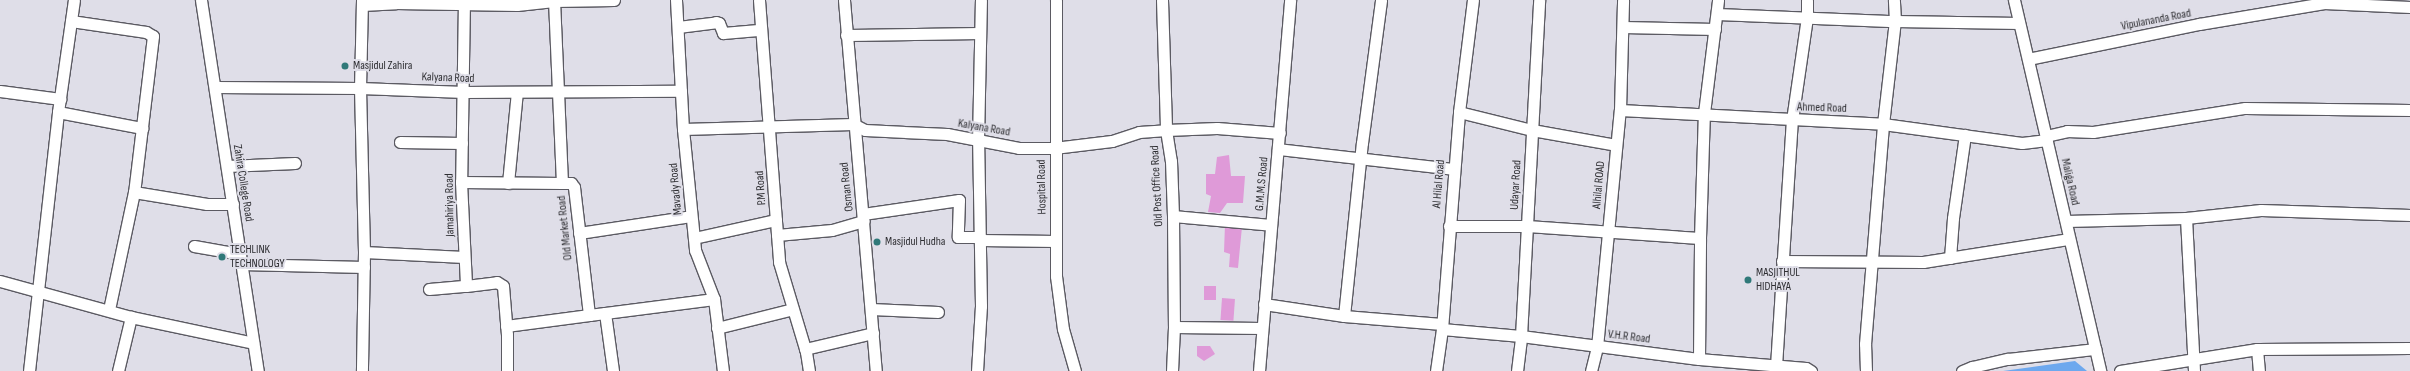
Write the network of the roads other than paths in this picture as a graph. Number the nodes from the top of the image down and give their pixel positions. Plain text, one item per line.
1 (74, 0) edge
2 (201, 0) edge
3 (554, 0) edge
4 (614, 0) edge
5 (676, 0) edge
6 (759, 0) edge
7 (844, 0) edge
8 (981, 0) edge
9 (1056, 0) edge
10 (1162, 0) edge
11 (1290, 0) edge
12 (1381, 0) edge
13 (1473, 0) edge
14 (1539, 0) edge
15 (1624, 0) edge
16 (1718, 0) edge
17 (1807, 0) edge
18 (1894, 0) edge
19 (2014, 0) edge
20 (464, 2) edge
21 (362, 3) edge
22 (2410, 7) edge
23 (1717, 14) junction
24 (1807, 17) junction
25 (71, 21) junction
26 (1895, 22) junction
27 (2019, 23) junction
28 (678, 27) junction
29 (1623, 27) junction
30 (1715, 29) junction
31 (761, 30) junction
32 (980, 33) junction
33 (846, 35) junction
34 (2028, 59) junction
35 (215, 87) junction
36 (360, 88) junction
37 (0, 90) edge
38 (559, 90) junction
39 (681, 91) junction
40 (464, 92) junction
41 (517, 92) junction
42 (60, 99) junction
43 (1620, 110) junction
44 (2410, 110) edge
45 (58, 112) junction
46 (1459, 112) junction
47 (1704, 113) junction
48 (1792, 120) junction
49 (853, 124) junction
50 (1883, 124) junction
51 (770, 126) junction
52 (142, 128) junction
53 (683, 129) junction
54 (1166, 130) junction
55 (1532, 130) junction
56 (1280, 133) junction
57 (1965, 135) junction
58 (2046, 138) junction
59 (978, 141) junction
60 (400, 142) dead end
61 (462, 143) junction
62 (1616, 145) junction
63 (1054, 148) junction
64 (1278, 149) junction
65 (1360, 159) junction
66 (295, 163) dead end
67 (227, 166) junction
68 (1454, 169) junction
69 (461, 182) junction
70 (508, 183) junction
71 (562, 183) junction
72 (134, 192) junction
73 (233, 204) junction
74 (2410, 215) edge
75 (691, 216) junction
76 (1173, 216) junction
77 (863, 218) junction
78 (2186, 218) junction
79 (776, 220) junction
80 (2066, 221) junction
81 (1271, 225) junction
82 (1449, 226) junction
83 (1527, 226) junction
84 (1608, 231) junction
85 (579, 233) junction
86 (777, 235) junction
87 (694, 238) junction
88 (1700, 238) junction
89 (980, 239) junction
90 (2069, 239) junction
91 (1056, 241) junction
92 (194, 246) dead end
93 (364, 252) junction
94 (464, 257) junction
95 (1950, 258) junction
96 (241, 259) junction
97 (1782, 261) junction
98 (1871, 261) junction
99 (364, 267) junction
100 (0, 281) edge
101 (466, 286) junction
102 (429, 289) dead end
103 (37, 291) junction
104 (714, 299) junction
105 (1264, 304) junction
106 (793, 309) junction
107 (109, 310) junction
108 (871, 310) junction
109 (938, 312) dead end
110 (605, 314) junction
111 (589, 315) junction
112 (131, 316) junction
113 (1344, 316) junction
114 (506, 326) junction
115 (1174, 327) junction
116 (1442, 327) junction
117 (717, 328) junction
118 (1262, 328) junction
119 (873, 333) junction
120 (1521, 336) junction
121 (253, 343) junction
122 (1597, 347) junction
123 (2410, 348) edge
124 (805, 349) junction
125 (2095, 349) junction
126 (2257, 349) junction
127 (1699, 359) junction
128 (2193, 359) junction
129 (1720, 366) edge
130 (1776, 366) junction
131 (29, 371) edge
132 (118, 371) edge
133 (258, 371) edge
134 (362, 371) edge
135 (507, 371) edge
136 (614, 371) edge
137 (722, 371) edge
138 (809, 371) edge
139 (876, 371) edge
140 (976, 371) edge
141 (1075, 371) edge
142 (1172, 371) edge
143 (1259, 371) edge
144 (1436, 371) edge
145 (1517, 371) edge
146 (1591, 371) edge
147 (1811, 371) edge
148 (1866, 371) edge
149 (1962, 371) edge
150 (2100, 371) edge
151 (2120, 371) edge
152 (2194, 371) edge
153 (2259, 371) edge

1 - 25 street
2 - 35 street, Zahira College Road
3 - 4 street
3 - 20 street
3 - 38 street, Old Market Road
5 - 28 street, Mavady Road
6 - 31 street, P.M Road
7 - 33 street, Osman Road
8 - 32 street
9 - 63 street, Hospital Road
10 - 54 street, Old Post Office Road
11 - 56 street, G.M.M.S Road
12 - 65 street
13 - 46 street, Al Hilal Road
14 - 55 street, Udayar Road
15 - 29 street, Alhilal ROAD
16 - 23 street
17 - 24 street
18 - 26 street
19 - 27 street, Maliga Road
20 - 21 street
20 - 40 street, Jamahiriya Road
21 - 36 street
22 - 34 street, Vipulananda Road
23 - 24 street
23 - 30 street
24 - 26 street
24 - 48 street
25 - 42 street
25 - 52 street
26 - 27 street
26 - 50 street
27 - 34 street, Maliga Road
28 - 31 street
28 - 39 street, Mavady Road
29 - 30 street
29 - 43 street, Alhilal ROAD
30 - 47 street
31 - 51 street, P.M Road
32 - 33 street
32 - 59 street
33 - 49 street, Osman Road
34 - 58 street, Maliga Road
35 - 36 street, Kalyana Road
35 - 67 street, Zahira College Road
36 - 40 street, Kalyana Road
36 - 93 street
37 - 42 street
38 - 39 street, Kalyana Road
38 - 41 street, Kalyana Road
38 - 71 street, Old Market Road
39 - 53 street, Mavady Road
40 - 41 street, Kalyana Road
40 - 61 street, Jamahiriya Road
41 - 70 street
42 - 45 street
43 - 47 street, Ahmed Road
43 - 62 street, Alhilal ROAD
44 - 58 street, Ahmed Road
45 - 52 street
45 - 103 street
46 - 55 street
46 - 68 street, Al Hilal Road
47 - 48 street, Ahmed Road
47 - 88 street
48 - 50 street, Ahmed Road
48 - 97 street
49 - 51 street, Kalyana Road
49 - 59 street, Kalyana Road
49 - 77 street, Osman Road
50 - 57 street, Ahmed Road
50 - 98 street
51 - 53 street, Kalyana Road
51 - 79 street, P.M Road
52 - 72 street
53 - 75 street, Mavady Road
54 - 56 street, Kalyana Road
54 - 63 street, Kalyana Road
54 - 76 street, Old Post Office Road
55 - 62 street
55 - 83 street, Udayar Road
56 - 64 street, G.M.M.S Road
57 - 58 street, Ahmed Road
57 - 95 street
58 - 80 street, Maliga Road
59 - 63 street, Kalyana Road
59 - 89 street
60 - 61 street
61 - 69 street, Jamahiriya Road
62 - 84 street, Alhilal ROAD
63 - 91 street, Hospital Road
64 - 65 street
64 - 81 street, G.M.M.S Road
65 - 68 street
65 - 113 street
66 - 67 street
67 - 73 street, Zahira College Road
68 - 82 street, Al Hilal Road
69 - 70 street
69 - 94 street, Jamahiriya Road
70 - 71 street
71 - 85 street, Old Market Road
72 - 73 street
72 - 107 street
73 - 96 street, Zahira College Road
74 - 78 street
75 - 85 street
75 - 87 street, Mavady Road
76 - 81 street
76 - 115 street, Old Post Office Road
77 - 86 street
77 - 89 street
77 - 108 street, Osman Road
78 - 80 street
78 - 128 street
79 - 86 street, P.M Road
79 - 87 street
80 - 90 street, Maliga Road
81 - 105 street, G.M.M.S Road
82 - 83 street
82 - 116 street, Al Hilal Road
83 - 84 street
83 - 120 street, Udayar Road
84 - 88 street
84 - 122 street, Alhilal ROAD
85 - 111 street, Old Market Road
86 - 106 street, P.M Road
87 - 104 street, Mavady Road
88 - 127 street
89 - 91 street
89 - 140 street
90 - 95 street
90 - 125 street, Maliga Road
91 - 141 street, Hospital Road
92 - 96 street
93 - 94 street
93 - 99 street
94 - 101 street, Jamahiriya Road
95 - 98 street
96 - 99 street
96 - 121 street, Zahira College Road
97 - 98 street
97 - 130 street
98 - 148 street
99 - 134 street
100 - 103 street
101 - 102 street
101 - 114 street
103 - 107 street
103 - 131 street
104 - 110 street
104 - 117 street, Mavady Road
105 - 113 street
105 - 118 street, G.M.M.S Road
106 - 117 street
106 - 124 street, P.M Road
107 - 112 street
108 - 109 street
108 - 119 street, Osman Road
110 - 111 street
110 - 136 street
111 - 114 street
112 - 121 street
112 - 132 street
113 - 116 street
114 - 135 street
115 - 118 street
115 - 142 street, Old Post Office Road
116 - 120 street, V.H.R Road
116 - 144 street, Al Hilal Road
117 - 137 street, Mavady Road
118 - 143 street, G.M.M.S Road
119 - 124 street
119 - 139 street, Osman Road
120 - 122 street, V.H.R Road
120 - 145 street, Udayar Road
121 - 133 street, Zahira College Road
122 - 127 street, V.H.R Road
122 - 146 street, Alhilal ROAD
123 - 126 street
124 - 138 street, P.M Road
125 - 149 street
125 - 150 street, Maliga Road
126 - 128 street
126 - 153 street
127 - 129 street, V.H.R Road
128 - 151 street
128 - 152 street
129 - 130 street, V.H.R Road
130 - 147 street, V.H.R Road

